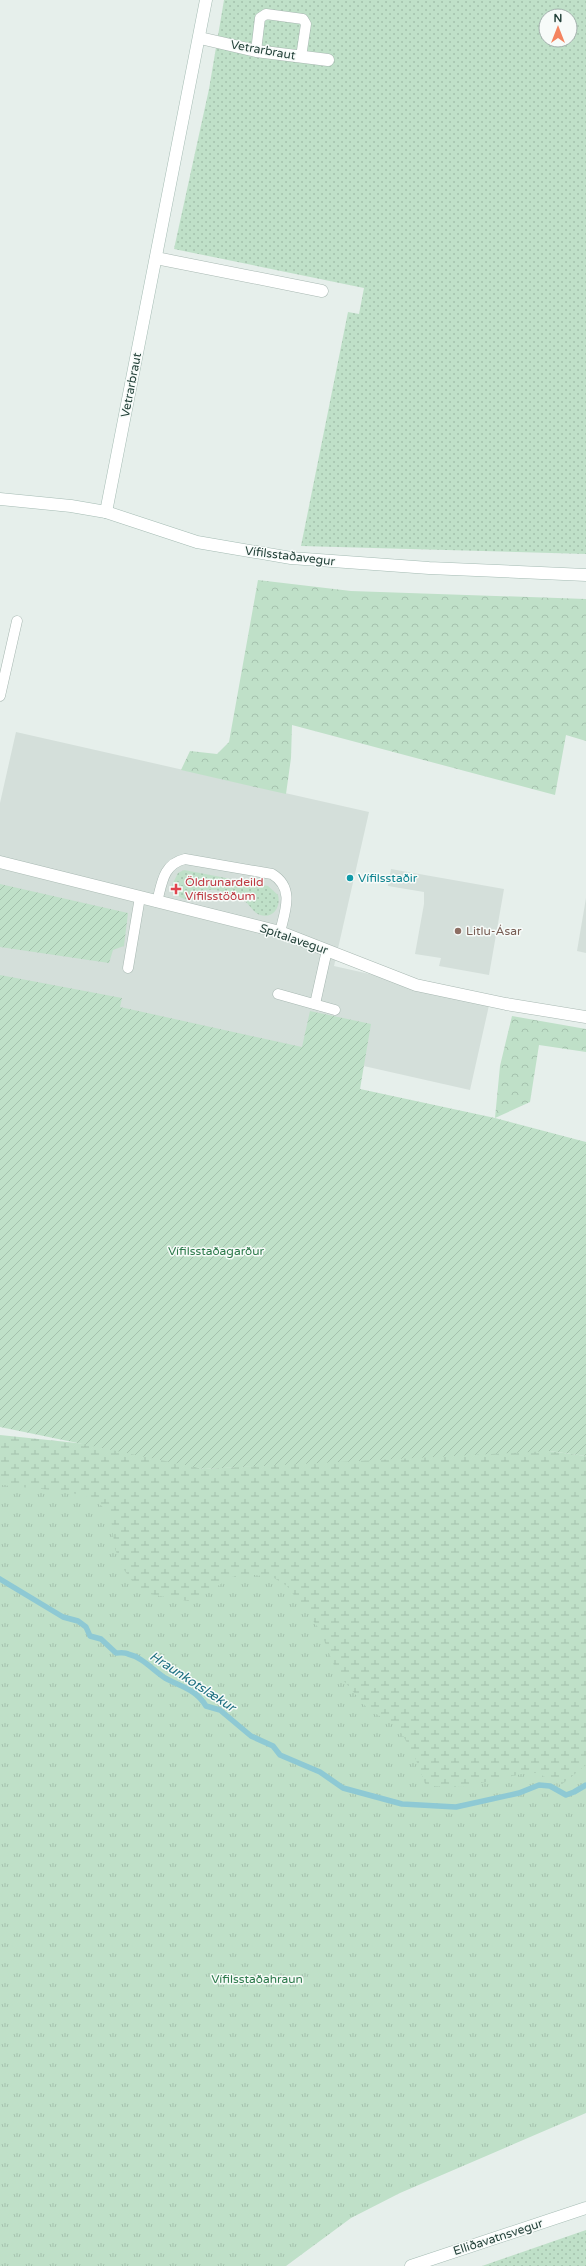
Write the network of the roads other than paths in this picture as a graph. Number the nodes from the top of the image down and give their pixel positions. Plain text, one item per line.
1 (206, 0) edge
2 (200, 38) junction
3 (256, 51) junction
4 (301, 57) junction
5 (328, 60) dead end
6 (156, 258) junction
7 (322, 292) dead end
8 (0, 499) edge
9 (106, 512) junction
10 (586, 575) edge
11 (17, 621) dead end
12 (0, 696) edge
13 (0, 862) edge
14 (140, 897) junction
15 (157, 902) junction
16 (280, 932) junction
17 (327, 950) junction
18 (128, 968) dead end
19 (278, 994) dead end
20 (314, 1004) junction
21 (334, 1010) dead end
22 (586, 1017) edge
23 (586, 2208) edge
24 (411, 2266) edge

1 - 2 street, Vetrarbraut
2 - 3 street, Vetrarbraut
2 - 6 street, Vetrarbraut
3 - 4 street, Vetrarbraut
3 - 4 lane
4 - 5 street, Vetrarbraut
6 - 7 street
6 - 9 street, Vetrarbraut
8 - 9 street, Vífilsstaðavegur
9 - 10 street, Vífilsstaðavegur
11 - 12 lane
13 - 14 street, Spítalavegur
14 - 15 street, Spítalavegur
14 - 18 lane
15 - 16 street, Spítalavegur
15 - 16 lane
16 - 17 street, Spítalavegur
17 - 20 lane
17 - 22 street, Spítalavegur
19 - 20 lane
20 - 21 lane
23 - 24 street, Elliðavatnsvegur

